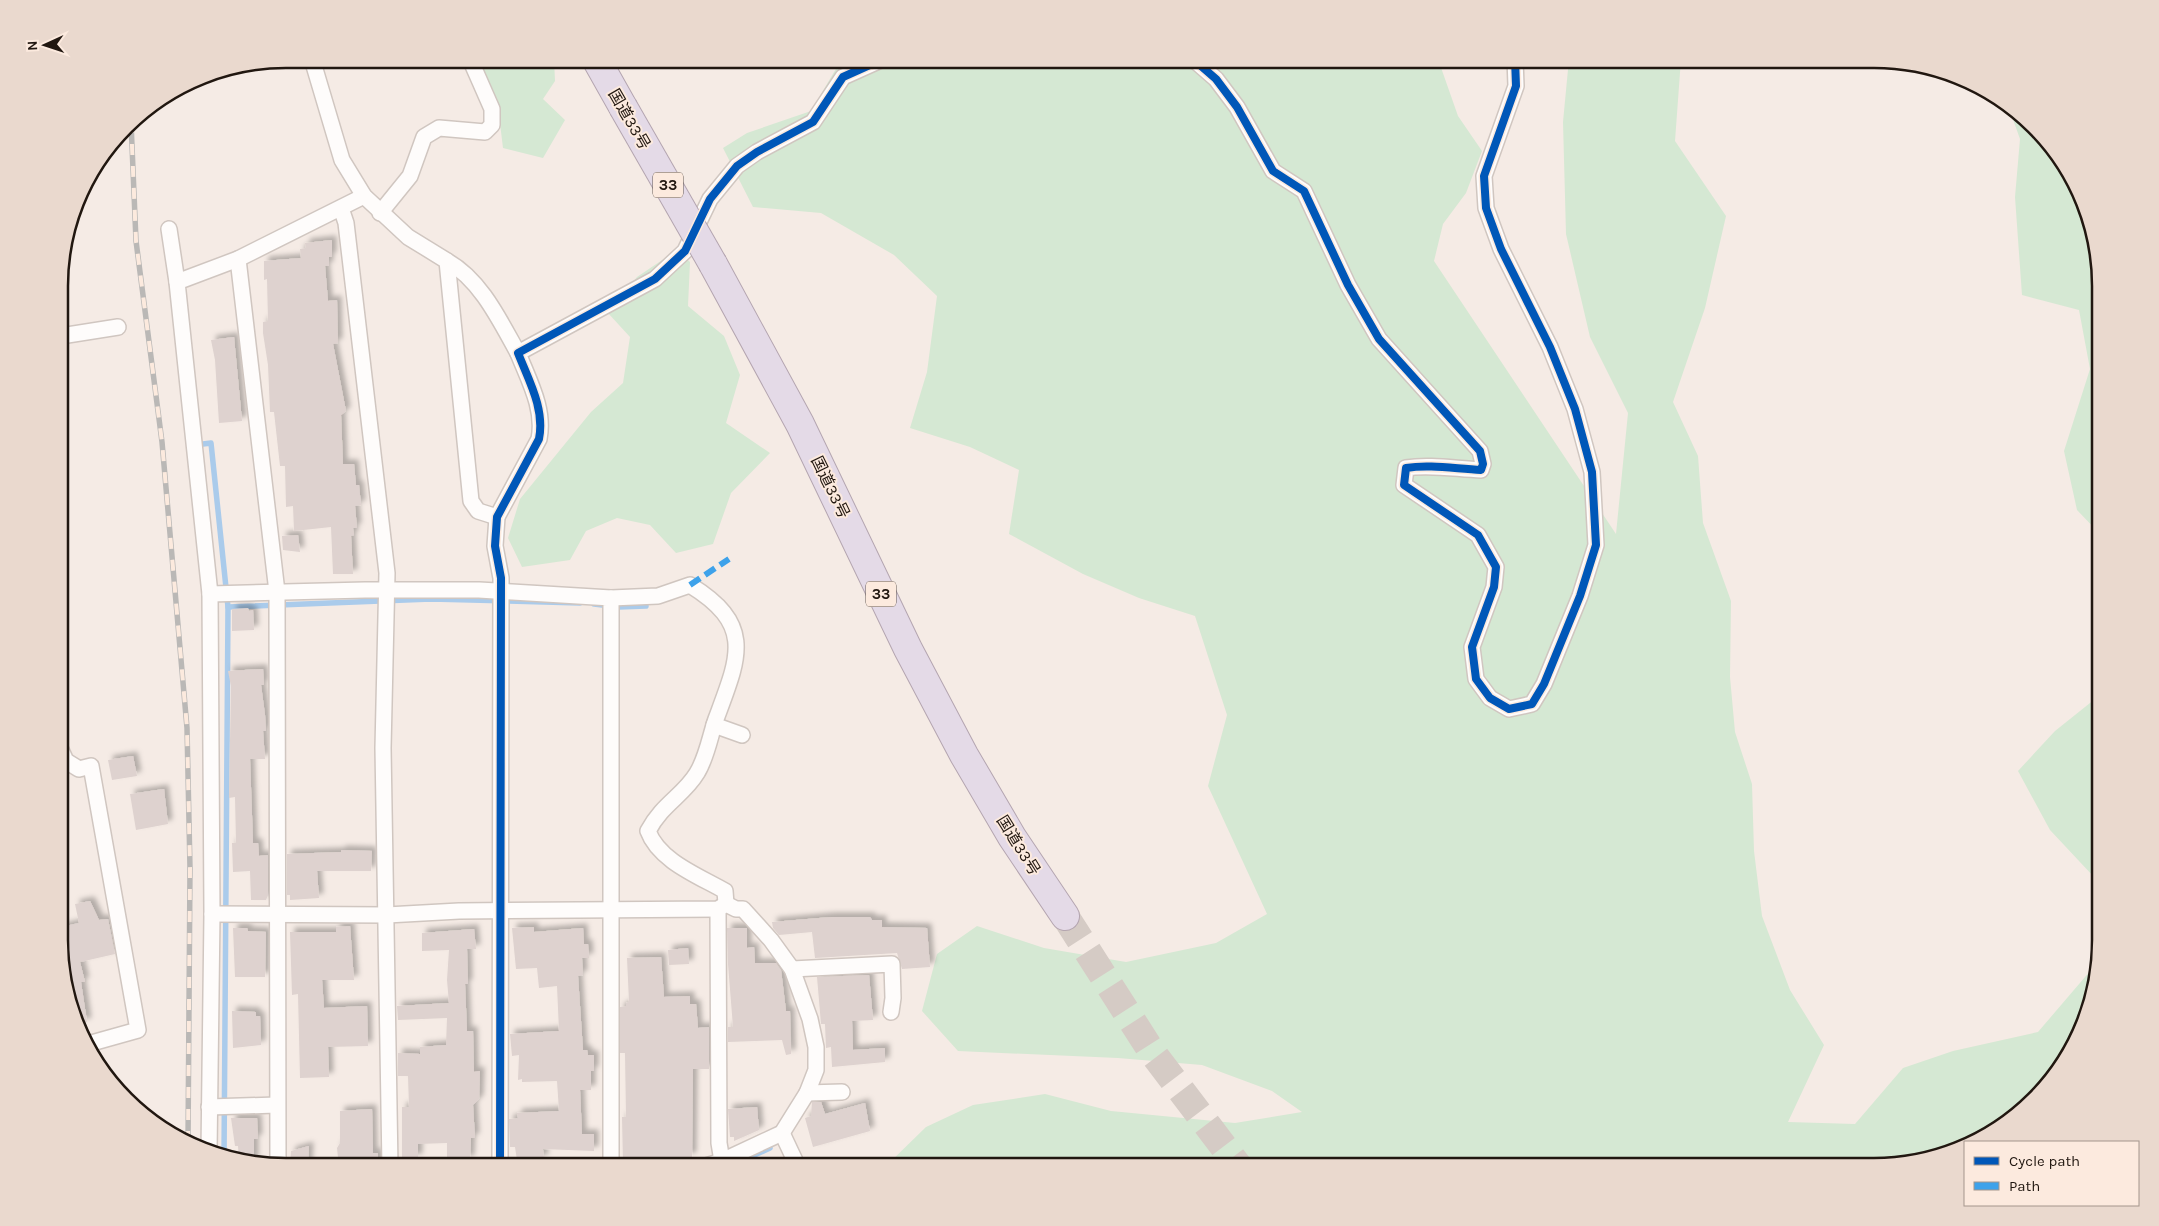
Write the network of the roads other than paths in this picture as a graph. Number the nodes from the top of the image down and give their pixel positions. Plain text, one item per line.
1 (315, 68) edge
2 (474, 68) edge
3 (601, 68) edge
4 (864, 68) edge
5 (1204, 68) edge
6 (1515, 68) edge
7 (364, 196) junction
8 (341, 208) junction
9 (380, 213) junction
10 (170, 229) dead end
11 (238, 259) junction
12 (447, 261) junction
13 (177, 282) junction
14 (118, 327) dead end
15 (68, 331) edge
16 (518, 354) junction
17 (497, 517) junction
18 (386, 591) junction
19 (500, 591) junction
20 (277, 592) junction
21 (221, 594) junction
22 (611, 598) junction
23 (714, 725) junction
24 (742, 734) dead end
25 (68, 761) edge
26 (722, 906) junction
27 (610, 911) junction
28 (500, 912) junction
29 (221, 914) junction
30 (277, 914) junction
31 (387, 915) junction
32 (1065, 916) tunnel mouth
33 (792, 969) junction
34 (891, 1012) dead end
35 (93, 1043) edge
36 (808, 1092) junction
37 (842, 1092) dead end
38 (277, 1105) junction
39 (220, 1107) junction
40 (782, 1133) junction
41 (211, 1145) edge
42 (278, 1158) edge
43 (390, 1158) edge
44 (500, 1158) edge
45 (611, 1158) edge
46 (713, 1158) edge
47 (727, 1158) edge
48 (794, 1158) edge

1 - 7 street
2 - 9 street
3 - 32 highway, 国道33号 / 33, bridge
4 - 16 street
5 - 6 street
7 - 8 street
7 - 9 street
8 - 11 street
8 - 18 street
9 - 12 street
10 - 13 street
11 - 13 street
11 - 20 street
12 - 16 street
12 - 17 street
13 - 21 street
14 - 15 street
16 - 17 street
17 - 19 street
18 - 19 street
18 - 20 street
18 - 31 street
19 - 22 street
19 - 28 street
20 - 21 street
20 - 30 street
21 - 29 street
22 - 23 street
22 - 27 street
23 - 24 street
23 - 26 street
25 - 35 street
26 - 27 street
26 - 33 street
26 - 46 street
27 - 28 street
27 - 45 street
28 - 31 street
28 - 44 street
29 - 30 street
29 - 39 street
30 - 31 street
30 - 38 street
31 - 43 street
33 - 34 street
33 - 36 street
36 - 37 street
36 - 40 street
38 - 39 street
38 - 42 street
39 - 41 street
40 - 47 street
40 - 48 street

